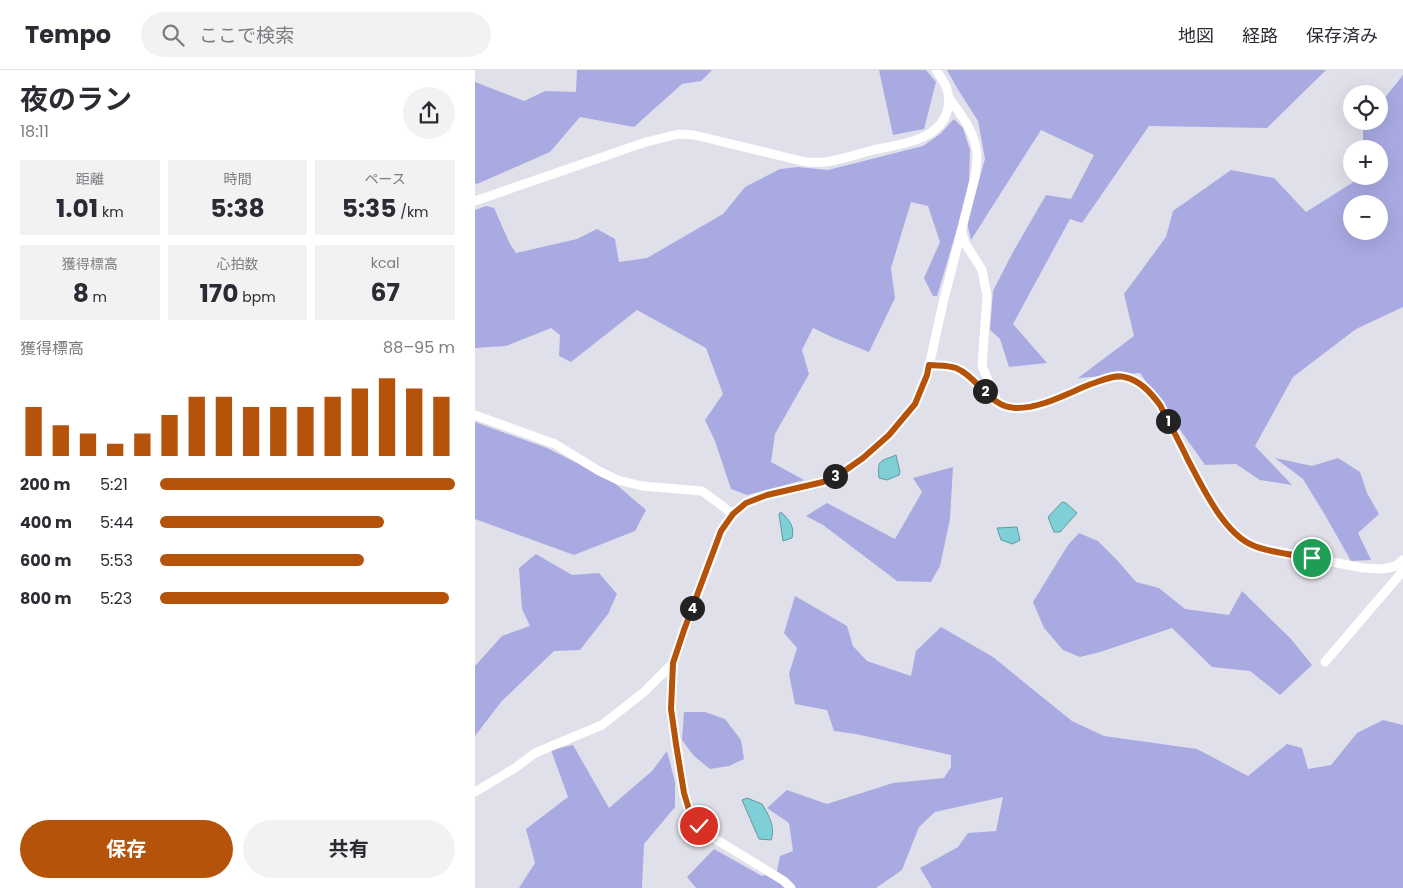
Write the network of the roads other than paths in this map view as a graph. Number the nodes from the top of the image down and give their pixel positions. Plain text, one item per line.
1 (936, 70) edge
2 (950, 99) junction
3 (475, 201) edge
4 (961, 230) junction
5 (929, 365) junction
6 (998, 404) junction
7 (475, 415) edge
8 (733, 514) junction
9 (1403, 560) edge
10 (1403, 571) edge
11 (1325, 662) dead end
12 (673, 663) junction
13 (475, 792) edge
14 (791, 888) edge

1 - 2 street
2 - 3 street
2 - 4 street
4 - 5 street
4 - 6 street
5 - 6 street
5 - 8 street
6 - 9 street
7 - 8 street
8 - 12 street
10 - 11 street
12 - 13 street
12 - 14 street

